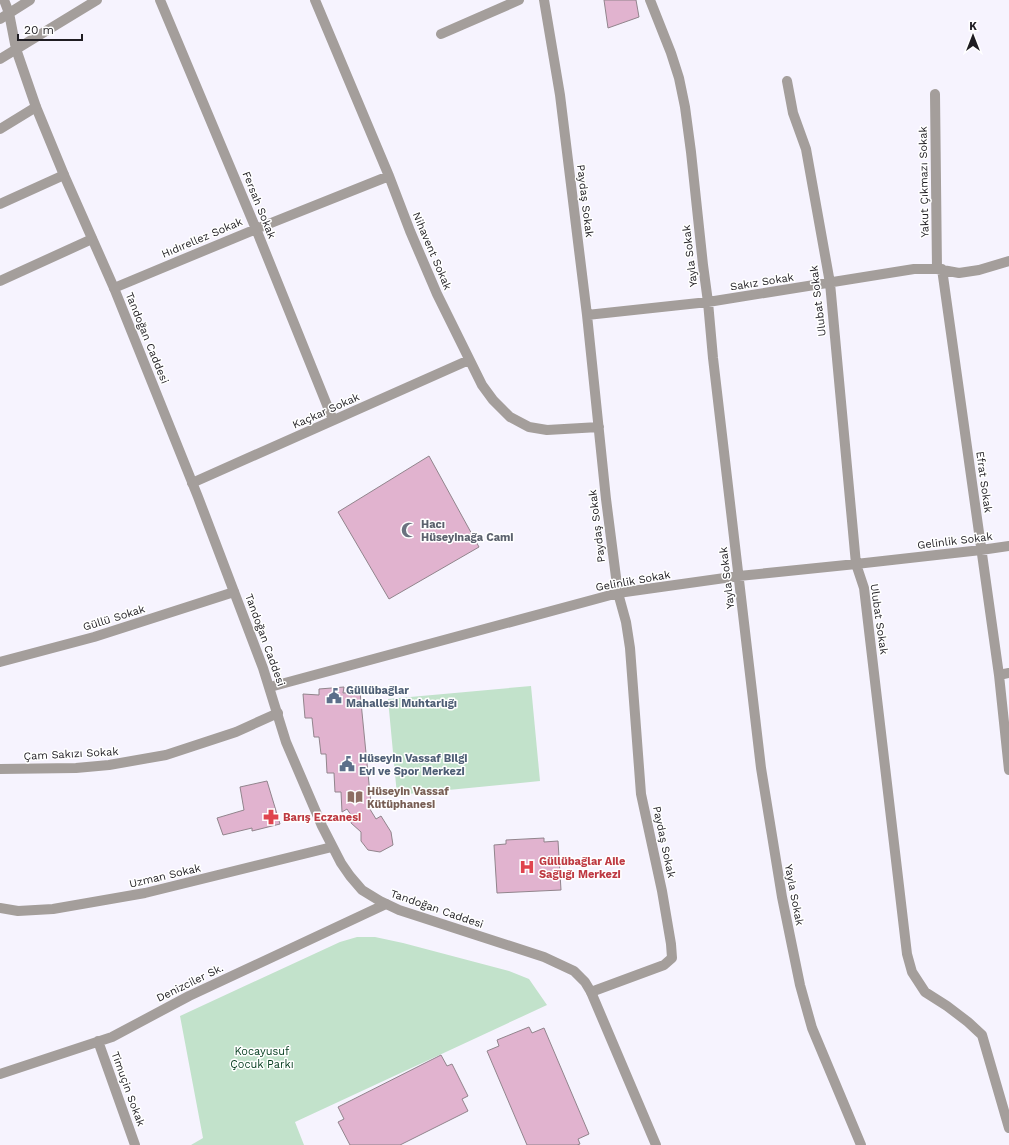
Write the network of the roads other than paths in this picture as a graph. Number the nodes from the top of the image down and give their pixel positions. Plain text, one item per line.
1 (4, 0) edge
2 (30, 0) edge
3 (97, 0) edge
4 (160, 0) edge
5 (315, 0) edge
6 (519, 0) edge
7 (544, 0) edge
8 (650, 0) edge
9 (9, 13) junction
10 (0, 19) edge
11 (441, 34) dead end
12 (16, 49) junction
13 (0, 59) edge
14 (787, 81) dead end
15 (935, 94) dead end
16 (36, 107) junction
17 (0, 129) edge
18 (64, 175) junction
19 (389, 176) junction
20 (0, 204) edge
21 (256, 229) junction
22 (92, 239) junction
23 (1009, 261) edge
24 (939, 269) junction
25 (0, 281) edge
26 (830, 283) junction
27 (114, 288) junction
28 (708, 302) junction
29 (587, 315) junction
30 (469, 360) junction
31 (333, 420) junction
32 (599, 427) junction
33 (192, 483) junction
34 (1009, 546) edge
35 (981, 550) junction
36 (856, 564) junction
37 (739, 576) junction
38 (234, 592) junction
39 (618, 593) junction
40 (0, 662) edge
41 (1004, 674) edge
42 (270, 687) junction
43 (278, 713) junction
44 (0, 769) edge
45 (1009, 770) edge
46 (332, 847) junction
47 (386, 904) junction
48 (0, 908) edge
49 (591, 992) junction
50 (98, 1041) junction
51 (0, 1074) edge
52 (1009, 1128) edge
53 (133, 1144) edge
54 (656, 1145) edge
55 (861, 1145) edge

1 - 9 street, Tandoğan Caddesi
2 - 9 street
3 - 12 street
4 - 21 street, Fersah Sokak
5 - 19 street, Nihavent Sokak
6 - 11 street
7 - 29 street, Paydaş Sokak
8 - 28 street, Yayla Sokak
9 - 10 street
9 - 12 street, Tandoğan Caddesi
12 - 13 street
12 - 16 street, Tandoğan Caddesi
14 - 26 street, Ulubat Sokak
15 - 24 street, Yakut Çıkmazı Sokak
16 - 17 street
16 - 18 street, Tandoğan Caddesi
18 - 20 street
18 - 22 street, Tandoğan Caddesi
19 - 21 street, Hıdırellez Sokak
19 - 30 street, Nihavent Sokak
21 - 27 street, Hıdırellez Sokak
21 - 31 street, Fersah Sokak
22 - 25 street
22 - 27 street, Tandoğan Caddesi
23 - 24 street, Sakız Sokak
24 - 26 street, Sakız Sokak
24 - 35 street, Efrat Sokak
26 - 28 street, Sakız Sokak
26 - 36 street, Ulubat Sokak
27 - 33 street, Tandoğan Caddesi
28 - 29 street, Sakız Sokak
28 - 37 street, Yayla Sokak
29 - 32 street, Paydaş Sokak
30 - 31 street, Kaçkar Sokak
30 - 32 street, Nihavent Sokak
31 - 33 street, Kaçkar Sokak
32 - 39 street, Paydaş Sokak
33 - 38 street, Tandoğan Caddesi
34 - 35 street, Gelinlik Sokak
35 - 36 street, Gelinlik Sokak
35 - 41 street, Efrat Sokak
36 - 37 street, Gelinlik Sokak
36 - 52 street, Ulubat Sokak
37 - 39 street, Gelinlik Sokak
37 - 55 street, Yayla Sokak
38 - 40 street, Güllü Sokak
38 - 42 street, Tandoğan Caddesi
39 - 42 street, Gelinlik Sokak
39 - 49 street, Paydaş Sokak
41 - 45 street, Efrat Sokak
42 - 43 street, Tandoğan Caddesi
43 - 44 street, Çam Sakızı Sokak
43 - 46 street, Tandoğan Caddesi
46 - 47 street, Tandoğan Caddesi
46 - 48 street, Uzman Sokak
47 - 49 street, Tandoğan Caddesi
47 - 50 street, Denizciler Sk.
49 - 54 street, Tandoğan Caddesi
50 - 51 street, Denizciler Sk.
50 - 53 street, Timuçin Sokak

